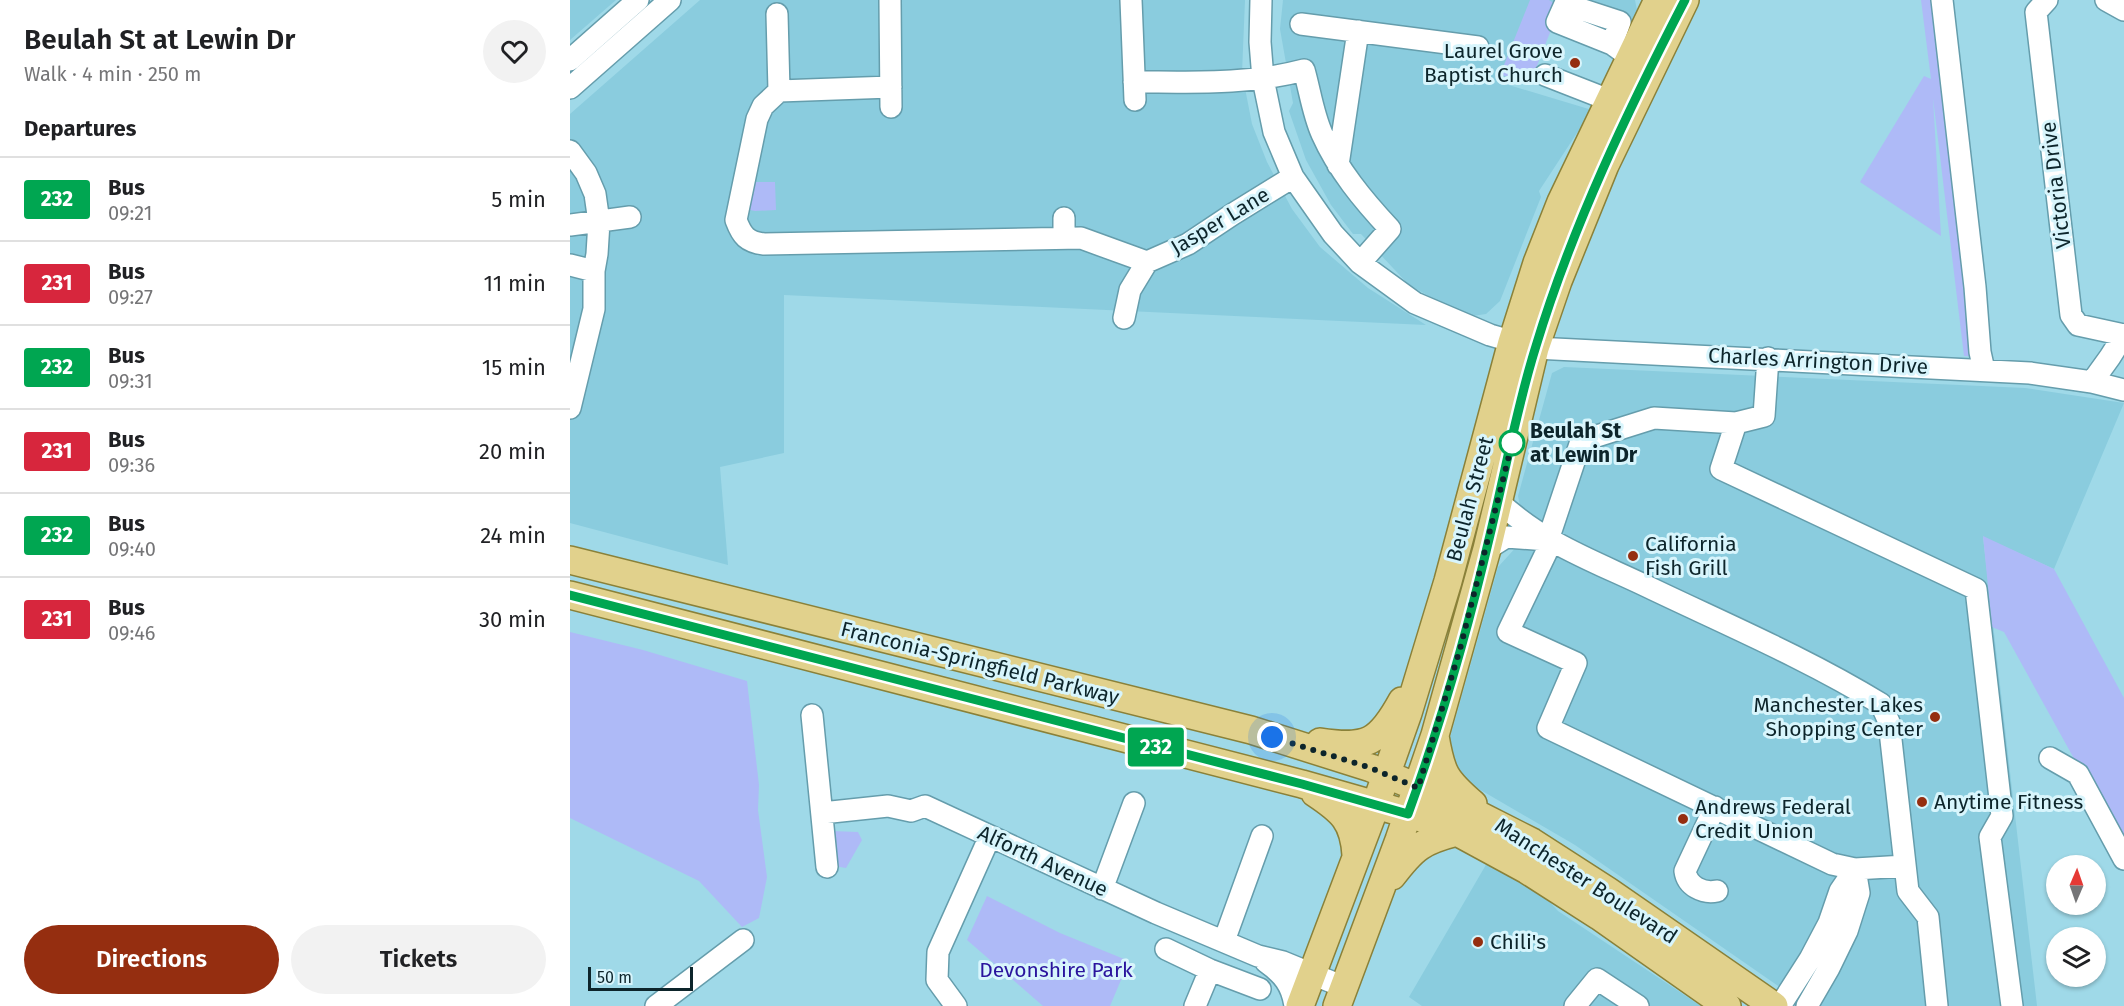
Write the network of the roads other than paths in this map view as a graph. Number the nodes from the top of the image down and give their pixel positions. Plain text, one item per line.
1 (638, 0) edge
2 (670, 0) edge
3 (890, 0) edge
4 (1131, 0) edge
5 (1261, 0) edge
6 (1658, 0) edge
7 (1685, 0) edge
8 (1942, 0) edge
9 (2047, 0) edge
10 (2106, 0) edge
11 (2124, 10) edge
12 (777, 14) dead end
13 (1301, 24) dead end
14 (1358, 31) junction
15 (1478, 47) dead end
16 (570, 60) edge
17 (1545, 75) dead end
18 (1263, 79) junction
19 (570, 88) edge
20 (779, 91) junction
21 (1609, 100) junction
22 (570, 151) edge
23 (1338, 165) junction
24 (1293, 177) junction
25 (630, 217) dead end
26 (598, 222) junction
27 (570, 225) edge
28 (1147, 262) junction
29 (1360, 263) junction
30 (570, 265) edge
31 (594, 272) junction
32 (1124, 318) dead end
33 (2124, 335) edge
34 (1524, 345) junction
35 (1768, 358) junction
36 (1984, 370) junction
37 (2092, 382) junction
38 (2123, 389) edge
39 (570, 408) edge
40 (1736, 423) junction
41 (1498, 501) junction
42 (1548, 540) junction
43 (1487, 549) junction
44 (570, 560) edge
45 (570, 595) edge
46 (1426, 655) junction
47 (812, 715) dead end
48 (1251, 730) junction
49 (1435, 735) junction
50 (2050, 758) dead end
51 (1387, 775) junction
52 (1302, 784) junction
53 (1418, 788) junction
54 (1134, 802) dead end
55 (1376, 805) junction
56 (1715, 807) junction
57 (822, 813) junction
58 (1408, 814) junction
59 (1493, 820) junction
60 (1457, 832) junction
61 (990, 836) junction
62 (1262, 837) dead end
63 (1356, 855) junction
64 (2124, 859) edge
65 (1905, 866) junction
66 (827, 867) dead end
67 (1855, 869) junction
68 (1102, 890) junction
69 (1381, 891) junction
70 (1717, 891) dead end
71 (742, 940) dead end
72 (1224, 942) junction
73 (1166, 949) dead end
74 (1258, 956) junction
75 (1210, 970) junction
76 (1312, 974) junction
77 (1260, 989) dead end
78 (1340, 997) edge
79 (656, 1006) edge
80 (956, 1006) edge
81 (1195, 1006) edge
82 (1295, 1006) edge
83 (1300, 1006) edge
84 (1575, 1006) edge
85 (1638, 1006) edge
86 (1726, 1006) edge
87 (1774, 1006) edge
88 (1780, 1006) edge
89 (1807, 1006) edge
90 (1937, 1006) edge
91 (2012, 1006) edge

1 - 16 street
2 - 19 street
3 - 20 street
4 - 18 street
5 - 18 street, Charles Arrington Drive
6 - 21 main road, Beulah Street
7 - 34 main road, Beulah Street
8 - 36 street
9 - 33 street, Victoria Drive
10 - 11 street
12 - 20 street
13 - 14 street
14 - 15 street
14 - 23 street
17 - 21 street
18 - 23 street
18 - 24 street, Charles Arrington Drive
20 - 28 street
21 - 34 main road, Beulah Street
22 - 26 street
23 - 29 street
24 - 28 street, Jasper Lane
24 - 29 street, Charles Arrington Drive
25 - 26 street
26 - 27 street
26 - 31 street
28 - 32 street
29 - 34 street, Charles Arrington Drive
30 - 31 street
31 - 39 street
33 - 37 street
33 - 38 street
34 - 35 street, Charles Arrington Drive
34 - 41 main road, Beulah Street
34 - 46 main road, Beulah Street
35 - 36 street, Charles Arrington Drive
35 - 40 street
36 - 37 street, Charles Arrington Drive
37 - 38 street, Charles Arrington Drive
40 - 42 street
40 - 91 street
41 - 42 street
41 - 43 main road, Beulah Street
42 - 43 street
42 - 56 street
42 - 65 street
43 - 49 main road, Beulah Street
44 - 48 main road, Franconia-Springfield Parkway
45 - 52 main road, Franconia-Springfield Parkway
46 - 48 main road
46 - 51 main road, Beulah Street
47 - 57 street
48 - 51 main road, Franconia-Springfield Parkway
49 - 53 main road, Beulah Street
49 - 59 main road
50 - 64 street
51 - 53 main road, Manchester Boulevard
51 - 55 main road, Beulah Street
52 - 55 main road, Franconia-Springfield Parkway
52 - 63 main road
53 - 58 main road, Beulah Street
53 - 59 main road, Manchester Boulevard
54 - 68 street
55 - 58 main road, Manchester Boulevard
55 - 63 main road, Beulah Street
56 - 67 street
56 - 70 street
57 - 61 street, Alforth Avenue
57 - 66 street
58 - 60 main road, Manchester Boulevard
58 - 69 main road, Beulah Street
59 - 87 main road, Manchester Boulevard
60 - 69 main road
60 - 86 main road, Manchester Boulevard
61 - 68 street, Alforth Avenue
61 - 80 street
62 - 72 street
63 - 76 main road, Beulah Street
65 - 67 street
65 - 90 street
67 - 88 street
67 - 89 street
68 - 72 street, Alforth Avenue
69 - 78 main road, Beulah Street
71 - 79 street
72 - 74 street, Alforth Avenue
73 - 75 street
74 - 76 street, Alforth Avenue
74 - 82 street, Alforth Avenue
75 - 77 street
75 - 81 street
76 - 78 street, Alforth Avenue
76 - 83 main road, Beulah Street
84 - 85 street

